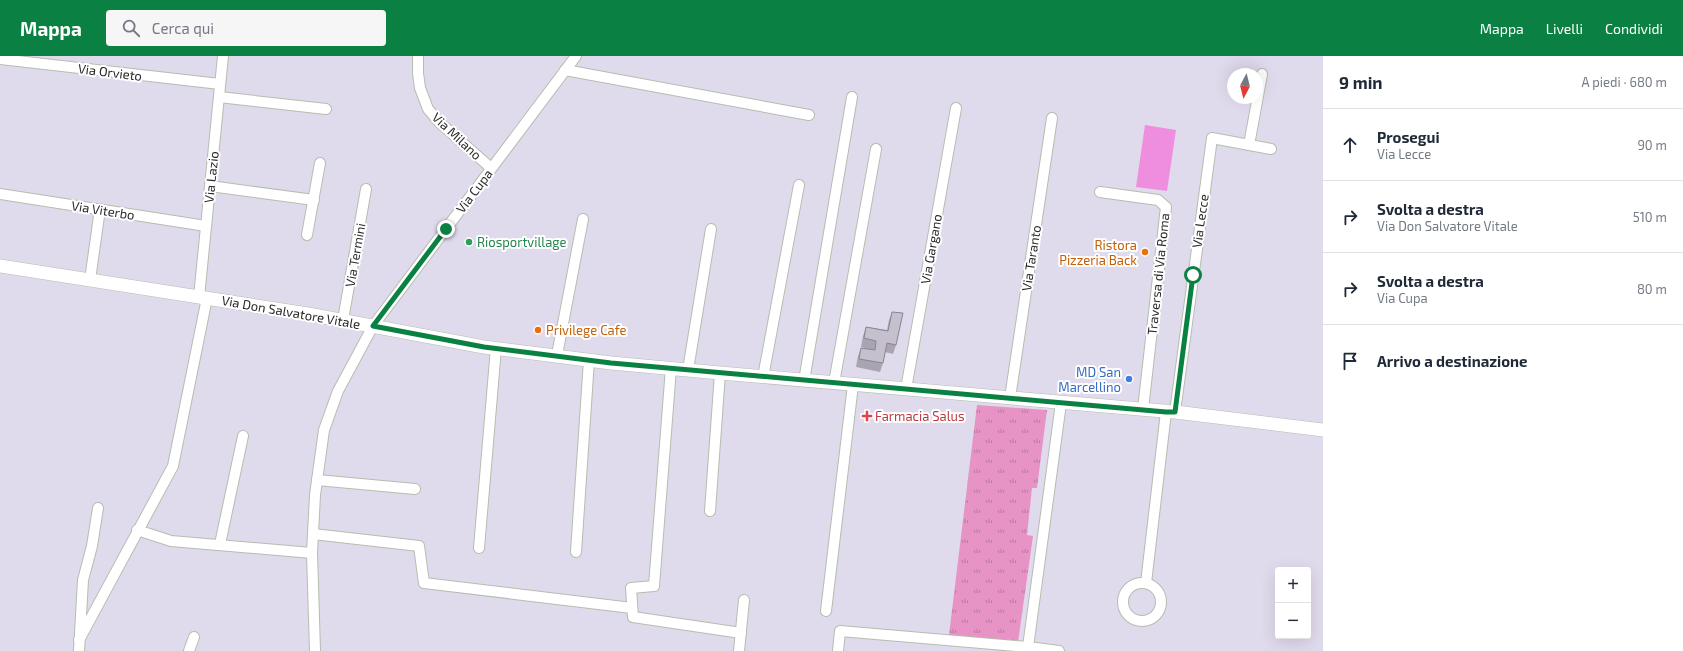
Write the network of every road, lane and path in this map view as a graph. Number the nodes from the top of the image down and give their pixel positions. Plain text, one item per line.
1 (223, 56) edge
2 (418, 56) edge
3 (576, 56) edge
4 (0, 59) edge
5 (565, 70) junction
6 (220, 84) junction
7 (852, 97) dead end
8 (219, 98) junction
9 (1257, 104) edge
10 (956, 108) dead end
11 (326, 109) dead end
12 (808, 115) dead end
13 (1052, 118) dead end
14 (1249, 145) junction
15 (876, 149) dead end
16 (1271, 149) dead end
17 (320, 163) dead end
18 (491, 168) junction
19 (799, 185) dead end
20 (210, 186) junction
21 (366, 189) dead end
22 (1100, 192) dead end
23 (0, 194) edge
24 (314, 200) junction
25 (100, 210) junction
26 (583, 218) dead end
27 (206, 226) junction
28 (711, 229) dead end
29 (307, 235) dead end
30 (0, 266) edge
31 (90, 280) junction
32 (203, 298) junction
33 (344, 320) junction
34 (373, 326) junction
35 (496, 348) junction
36 (557, 355) junction
37 (589, 360) junction
38 (671, 368) junction
39 (688, 370) junction
40 (720, 373) junction
41 (763, 377) junction
42 (804, 381) junction
43 (834, 383) junction
44 (853, 385) junction
45 (906, 389) junction
46 (1010, 398) junction
47 (1061, 403) junction
48 (1142, 410) junction
49 (1171, 412) junction
50 (1323, 430) edge
51 (244, 436) dead end
52 (317, 480) junction
53 (415, 489) dead end
54 (98, 508) dead end
55 (710, 511) dead end
56 (137, 530) junction
57 (313, 534) junction
58 (220, 544) junction
59 (479, 548) dead end
60 (576, 552) dead end
61 (312, 553) junction
62 (1146, 583) dead end
63 (744, 600) dead end
64 (632, 608) junction
65 (826, 611) dead end
66 (741, 633) junction
67 (194, 637) dead end
68 (79, 640) junction
69 (1028, 649) edge
70 (78, 651) edge
71 (189, 651) edge
72 (315, 651) edge
73 (739, 651) edge
74 (838, 651) edge
75 (1059, 651) edge

1 - 6 street, Via Lazio
2 - 18 street, Via Milano
3 - 5 street, Via Cupa
4 - 6 street, Via Orvieto
5 - 12 street
5 - 18 street, Via Cupa
6 - 8 street, Via Lazio
7 - 42 street
8 - 11 street
8 - 20 street, Via Lazio
9 - 14 street
10 - 45 street, Via Gargano
13 - 46 street, Via Taranto
14 - 16 street, Via Lecce
14 - 49 street, Via Lecce
15 - 43 street
17 - 24 street
18 - 34 street, Via Cupa
19 - 41 street
20 - 24 street
20 - 27 street, Via Lazio
21 - 33 street, Via Termini
22 - 48 street, Traversa di Via Roma
23 - 25 street, Via Viterbo
24 - 29 street
25 - 27 street, Via Viterbo
25 - 31 street
26 - 36 street
27 - 32 street, Via Lazio
28 - 39 street
30 - 31 street, Via Don Salvatore Vitale
31 - 32 street, Via Don Salvatore Vitale
32 - 33 street, Via Don Salvatore Vitale
32 - 56 street, Via Lazio
33 - 34 street, Via Don Salvatore Vitale
34 - 35 street, Via Don Salvatore Vitale
34 - 52 street, Via Cupa
35 - 36 street, Via Don Salvatore Vitale
35 - 59 street
36 - 37 street, Via Don Salvatore Vitale
37 - 38 street, Via Don Salvatore Vitale
37 - 60 street
38 - 39 street, Via Don Salvatore Vitale
38 - 64 street
39 - 40 street, Via Don Salvatore Vitale
40 - 41 street, Via Don Salvatore Vitale
40 - 55 street
41 - 42 street, Via Don Salvatore Vitale
42 - 43 street, Via Don Salvatore Vitale
43 - 44 street, Via Don Salvatore Vitale
44 - 45 street, Via Don Salvatore Vitale
44 - 65 street
45 - 46 street, Via Don Salvatore Vitale
46 - 47 street, Via Don Salvatore Vitale
47 - 48 street, Via Don Salvatore Vitale
47 - 69 street
48 - 49 street, Via Don Salvatore Vitale
49 - 50 street, Via Don Salvatore Vitale
49 - 62 street
51 - 58 street
52 - 53 street
52 - 57 street, Via Cupa
54 - 68 street
56 - 58 street
56 - 68 street, Via Lazio
57 - 61 street, Via Cupa
57 - 64 street
58 - 61 street
61 - 72 street, Via Cupa
63 - 66 street
64 - 66 street
66 - 73 street
67 - 71 street
68 - 70 street
69 - 74 street
69 - 75 street

